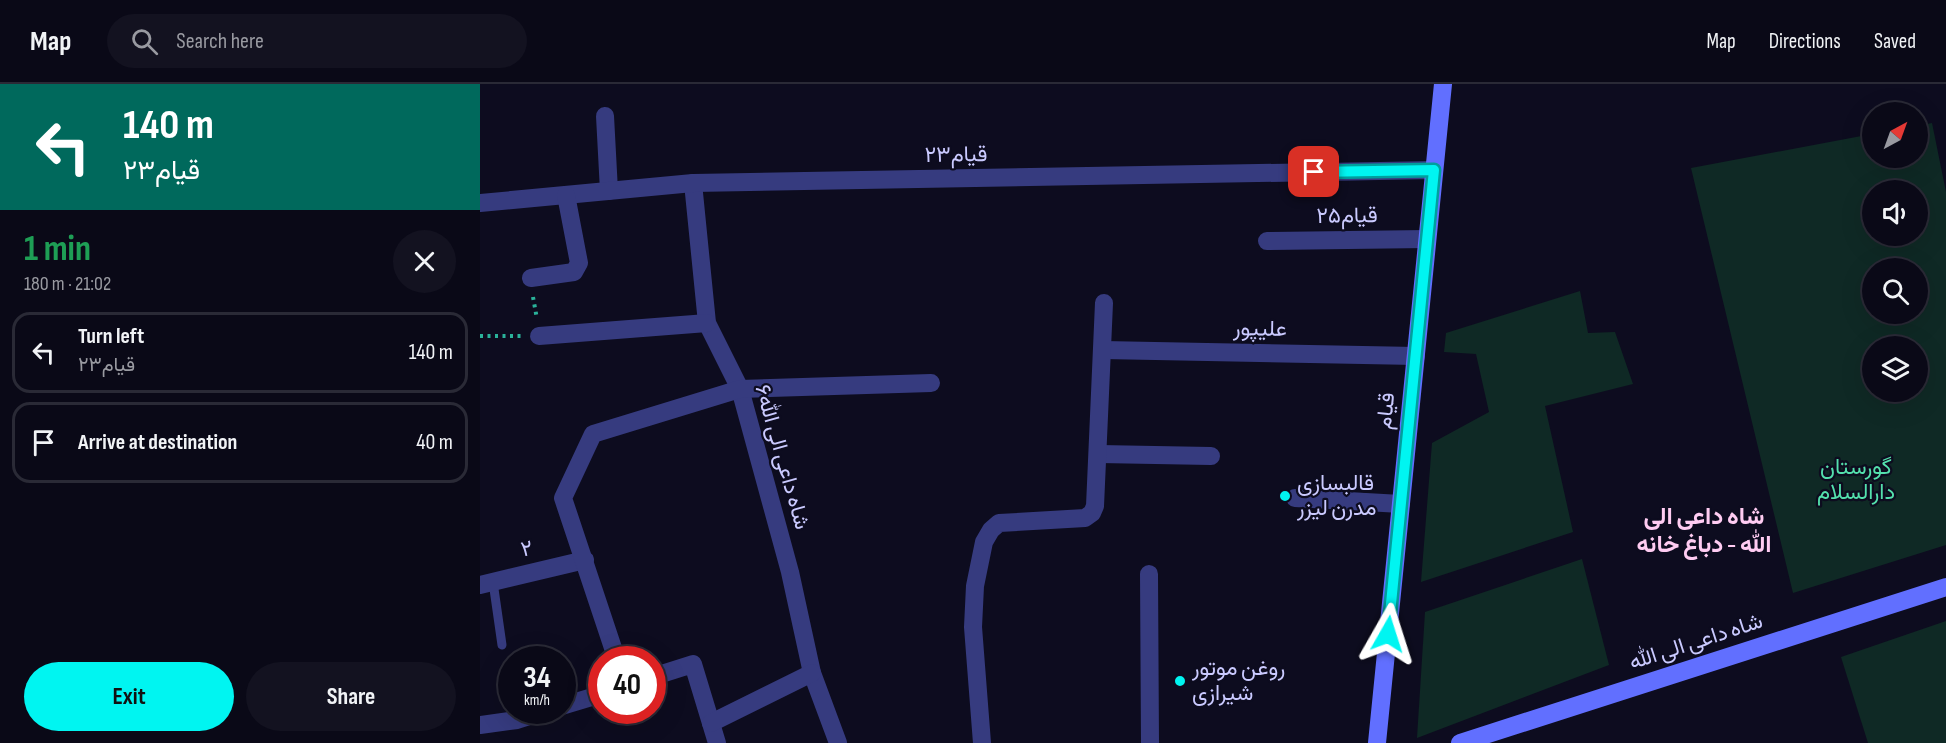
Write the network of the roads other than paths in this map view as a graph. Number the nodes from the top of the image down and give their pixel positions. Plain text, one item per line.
1 (1443, 84) edge
2 (605, 116) dead end
3 (1434, 170) junction
4 (693, 183) junction
5 (609, 191) junction
6 (566, 195) junction
7 (480, 203) edge
8 (1427, 239) junction
9 (1267, 241) dead end
10 (531, 278) road end
11 (1104, 303) dead end
12 (707, 323) junction
13 (539, 336) road end
14 (1103, 350) junction
15 (1416, 356) junction
16 (931, 383) dead end
17 (740, 389) junction
18 (1099, 454) junction
19 (1211, 456) dead end
20 (1295, 498) dead end
21 (1401, 504) junction
22 (585, 560) junction
23 (1149, 574) dead end
24 (486, 584) edge
25 (1946, 587) edge
26 (502, 645) dead end
27 (613, 646) edge
28 (666, 673) edge
29 (812, 673) junction
30 (498, 723) edge
31 (711, 723) junction
32 (480, 725) edge
33 (1467, 742) edge
34 (717, 743) edge
35 (838, 743) edge
36 (982, 743) edge
37 (1150, 743) edge
38 (1377, 743) edge

1 - 3 street, قیام
2 - 5 street
3 - 4 street, قیام۲۳
3 - 8 street, قیام
4 - 5 street, قیام۲۳
4 - 12 street, شاه داعی الی الله۶
5 - 6 street, قیام۲۳
6 - 7 street, قیام۲۳
6 - 10 street
8 - 9 street, قیام۲۵
8 - 15 street, قیام
11 - 14 street
12 - 13 street
12 - 17 street, شاه داعی الی الله۶
14 - 15 street, علیپور
14 - 18 street
15 - 21 street, قیام
16 - 17 street
17 - 22 street
17 - 29 street, شاه داعی الی الله۶
18 - 19 street
18 - 36 street
20 - 21 street
21 - 38 street, قیام
22 - 24 street, ۲
22 - 27 street
23 - 37 street
24 - 26 lane
25 - 33 street, شاه داعی الی الله
28 - 31 street
29 - 31 street
29 - 35 street, شاه داعی الی الله۶
30 - 32 street
31 - 34 street

